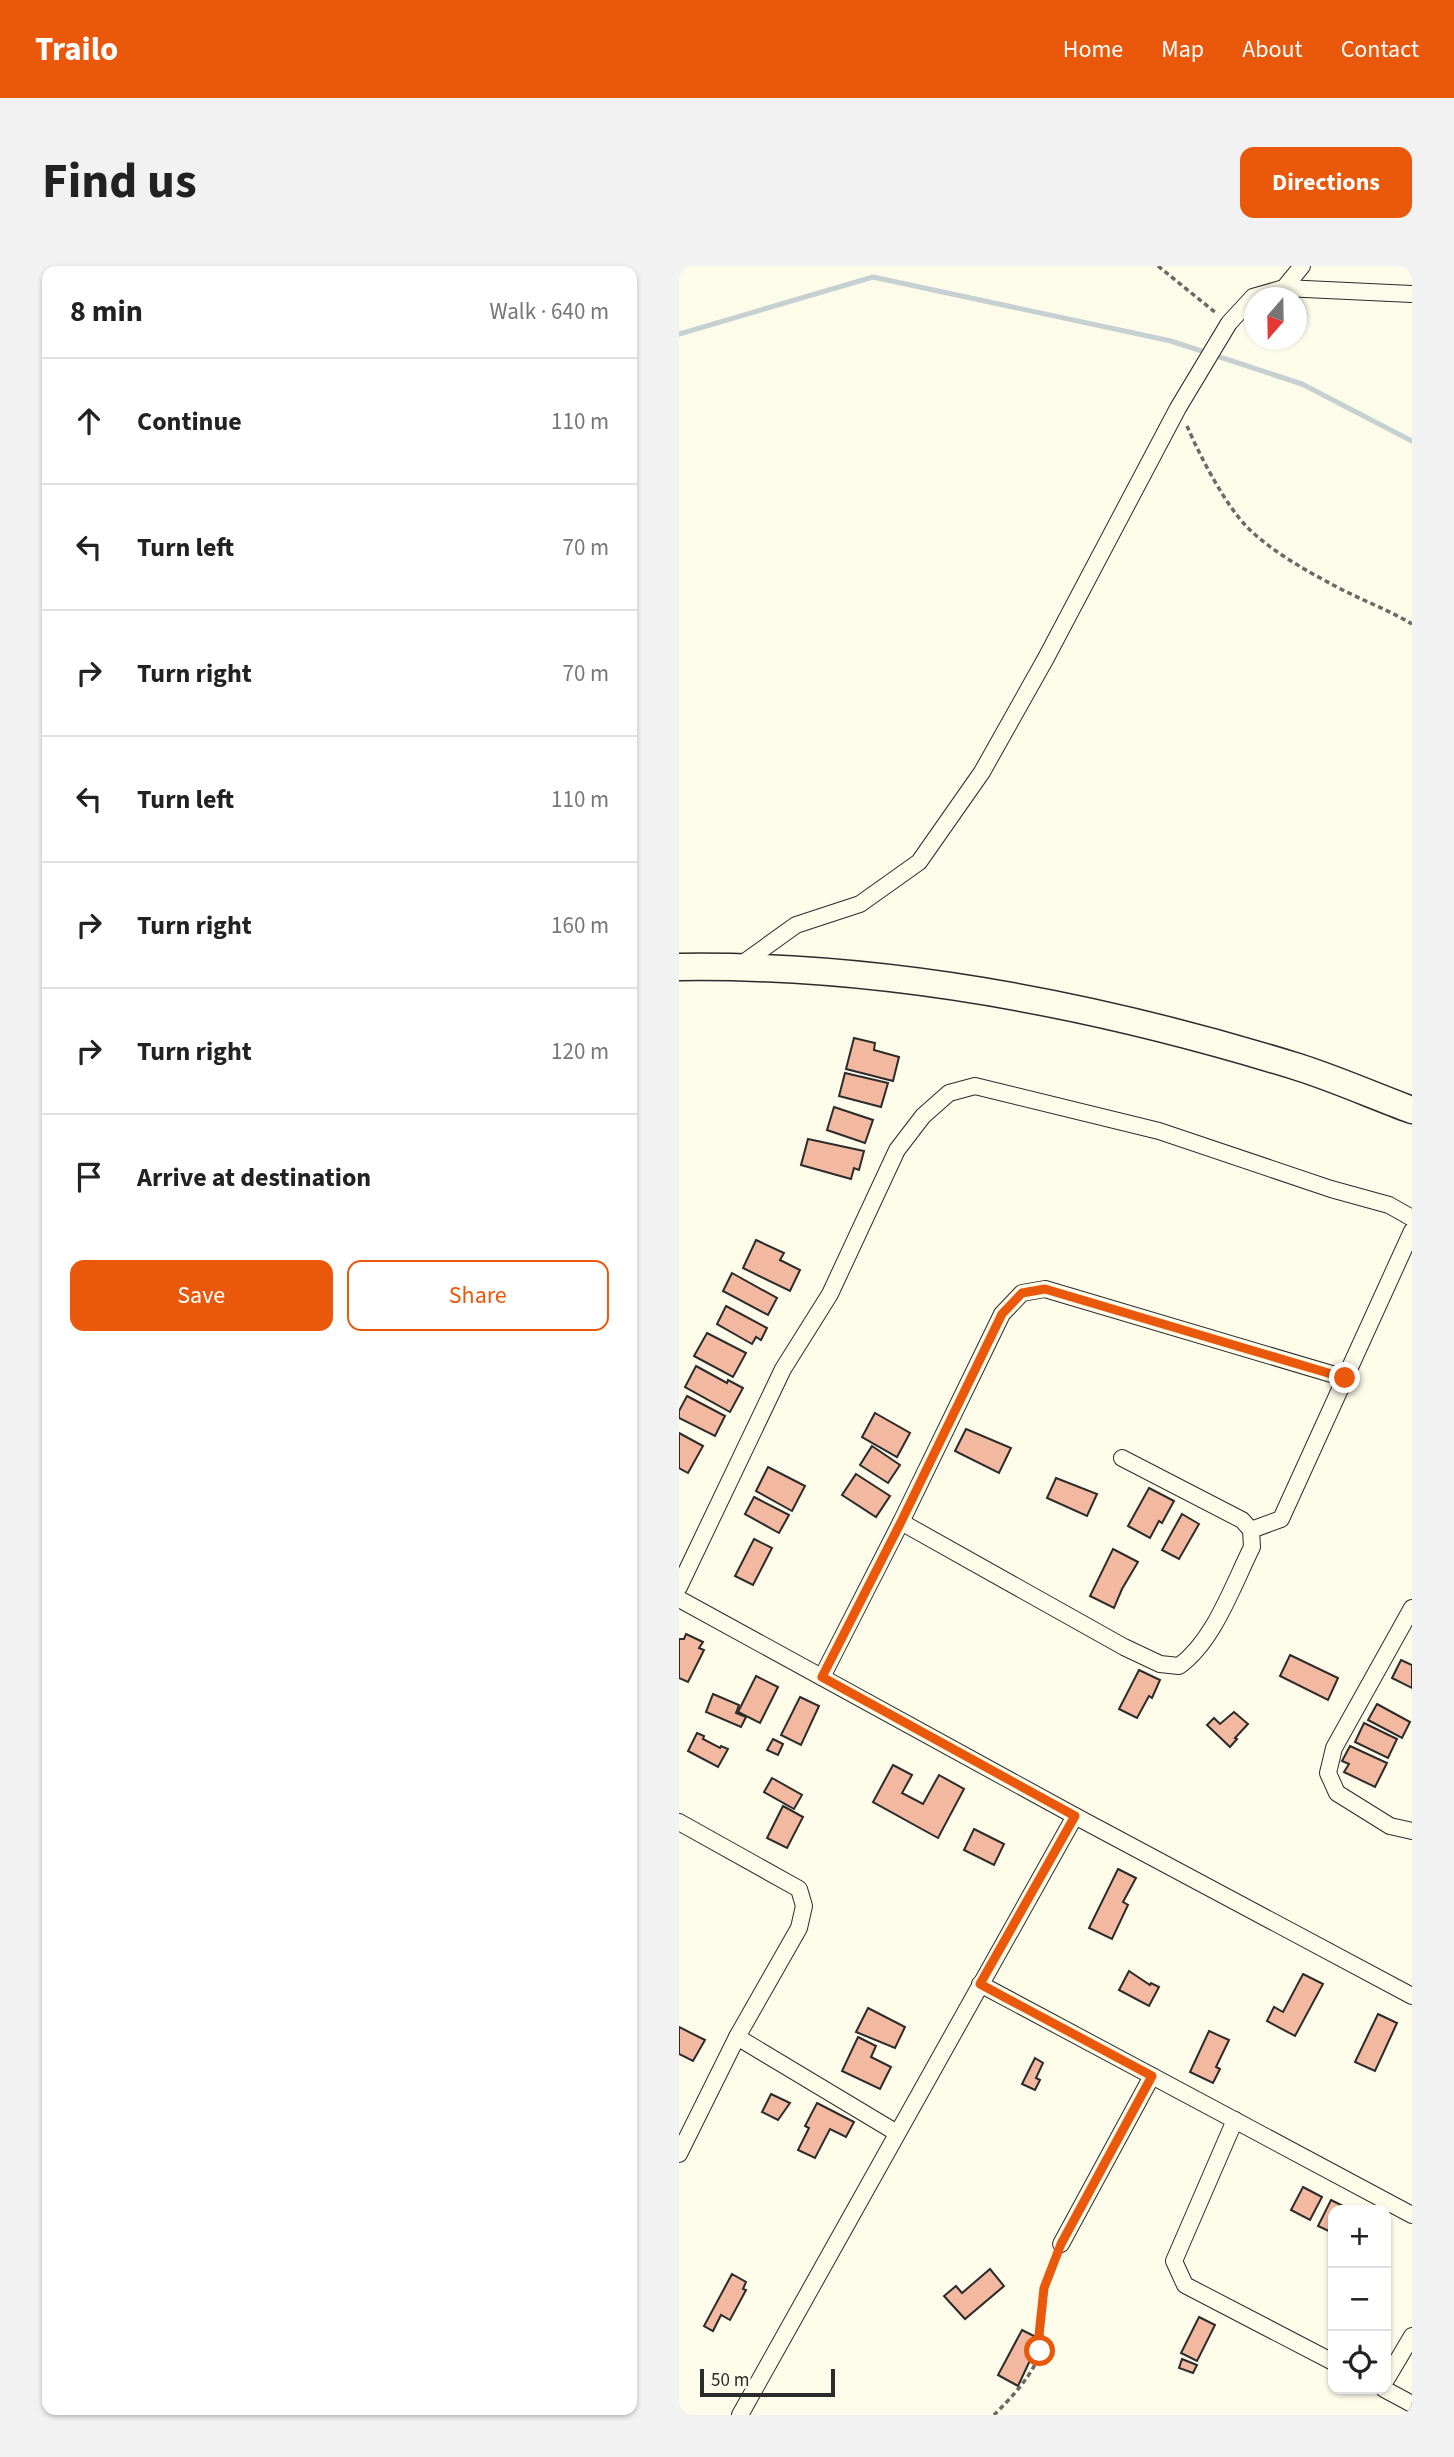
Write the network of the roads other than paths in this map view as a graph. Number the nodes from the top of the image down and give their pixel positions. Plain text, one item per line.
1 (1302, 266) edge
2 (1285, 287) edge
3 (1307, 289) edge
4 (1412, 294) edge
5 (1244, 307) edge
6 (739, 966) junction
7 (679, 967) edge
8 (1412, 1110) edge
9 (1412, 1218) edge
10 (1412, 1231) edge
11 (1345, 1378) junction
12 (1122, 1458) dead end
13 (901, 1522) junction
14 (1251, 1530) junction
15 (679, 1587) edge
16 (679, 1599) edge
17 (1412, 1608) edge
18 (822, 1677) junction
19 (1075, 1816) junction
20 (679, 1822) edge
21 (1412, 1830) edge
22 (980, 1984) junction
23 (1412, 1996) edge
24 (737, 2037) junction
25 (1152, 2076) junction
26 (1235, 2120) junction
27 (897, 2133) junction
28 (679, 2154) edge
29 (1412, 2215) edge
30 (1061, 2244) road end
31 (1412, 2336) edge
32 (1328, 2359) edge
33 (1391, 2372) edge
34 (1391, 2393) edge
35 (1412, 2404) edge
36 (740, 2415) edge

1 - 2 street
3 - 4 street
5 - 6 street
6 - 7 main road
6 - 8 main road
9 - 15 street
10 - 11 street
11 - 13 street
11 - 14 street
12 - 14 street
13 - 14 street
13 - 18 street
16 - 18 street
17 - 21 street
18 - 19 street
19 - 22 street
19 - 23 street
20 - 24 street
22 - 25 street
22 - 27 street
24 - 27 street
24 - 28 street
25 - 26 street
25 - 30 street
26 - 29 street
26 - 32 street
27 - 36 street
31 - 33 street
34 - 35 street

